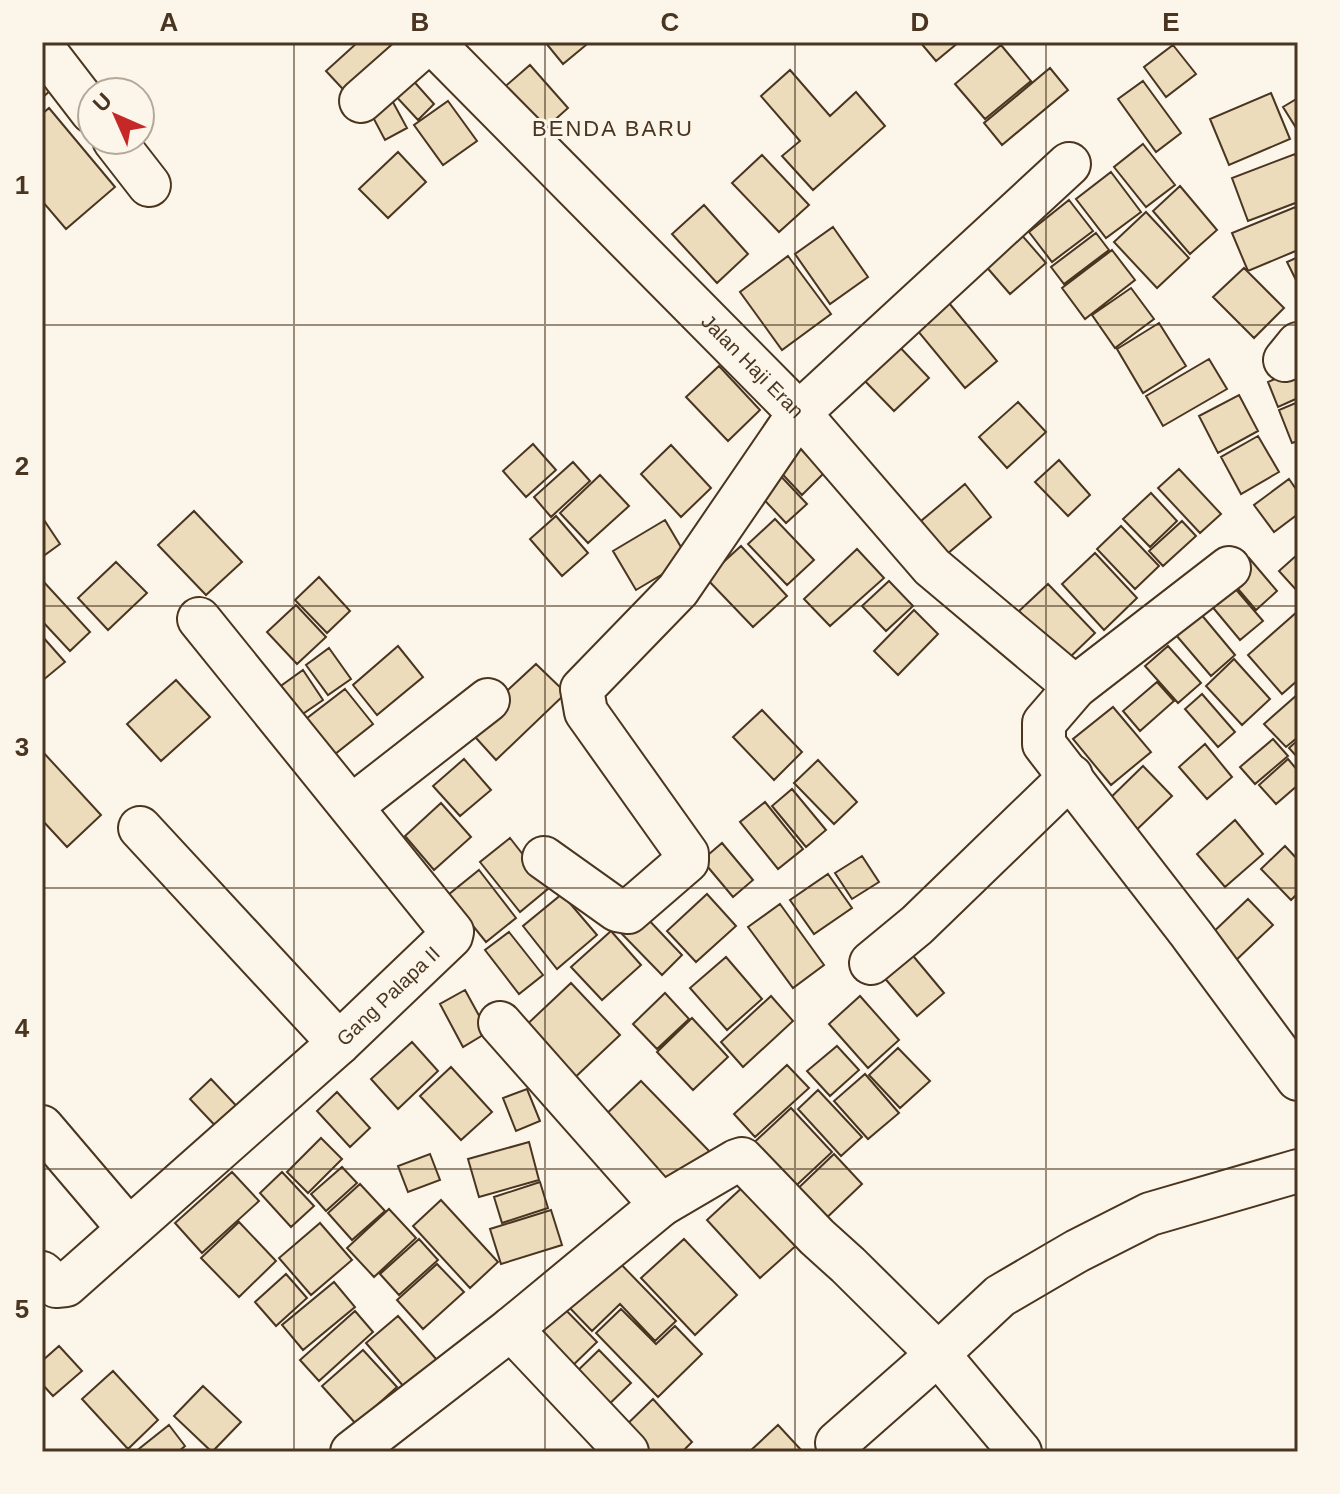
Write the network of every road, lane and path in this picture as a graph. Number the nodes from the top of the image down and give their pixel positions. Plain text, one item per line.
1 (42, 47) edge
2 (446, 47) edge
3 (76, 91) edge
4 (361, 101) dead end
5 (126, 156) edge
6 (1069, 164) dead end
7 (149, 185) dead end
8 (799, 413) junction
9 (1229, 568) dead end
10 (199, 619) dead end
11 (1075, 687) junction
12 (488, 700) dead end
13 (1071, 776) junction
14 (352, 806) junction
15 (140, 828) dead end
16 (544, 858) dead end
17 (871, 963) dead end
18 (500, 1023) dead end
19 (339, 1043) junction
20 (1298, 1079) edge
21 (42, 1127) edge
22 (1298, 1171) edge
23 (661, 1205) junction
24 (128, 1228) junction
25 (42, 1273) edge
26 (511, 1329) junction
27 (938, 1354) junction
28 (837, 1443) dead end
29 (352, 1452) edge
30 (627, 1452) edge
31 (1020, 1452) edge

1 - 3 street
2 - 4 street
2 - 8 street, Jalan Haji Eran
5 - 7 street
6 - 8 street
8 - 11 street, Jalan Haji Eran
8 - 16 street
9 - 11 street
10 - 14 street, Gang Palapa II
11 - 13 street
12 - 14 street
13 - 17 street
13 - 20 street
14 - 19 street, Gang Palapa II
15 - 19 street
18 - 23 street
19 - 24 street, Gang Palapa II
21 - 24 street
22 - 27 street
23 - 26 street
23 - 27 street
24 - 25 street, Gang Palapa II
26 - 29 street
26 - 30 street
27 - 28 street
27 - 31 street

